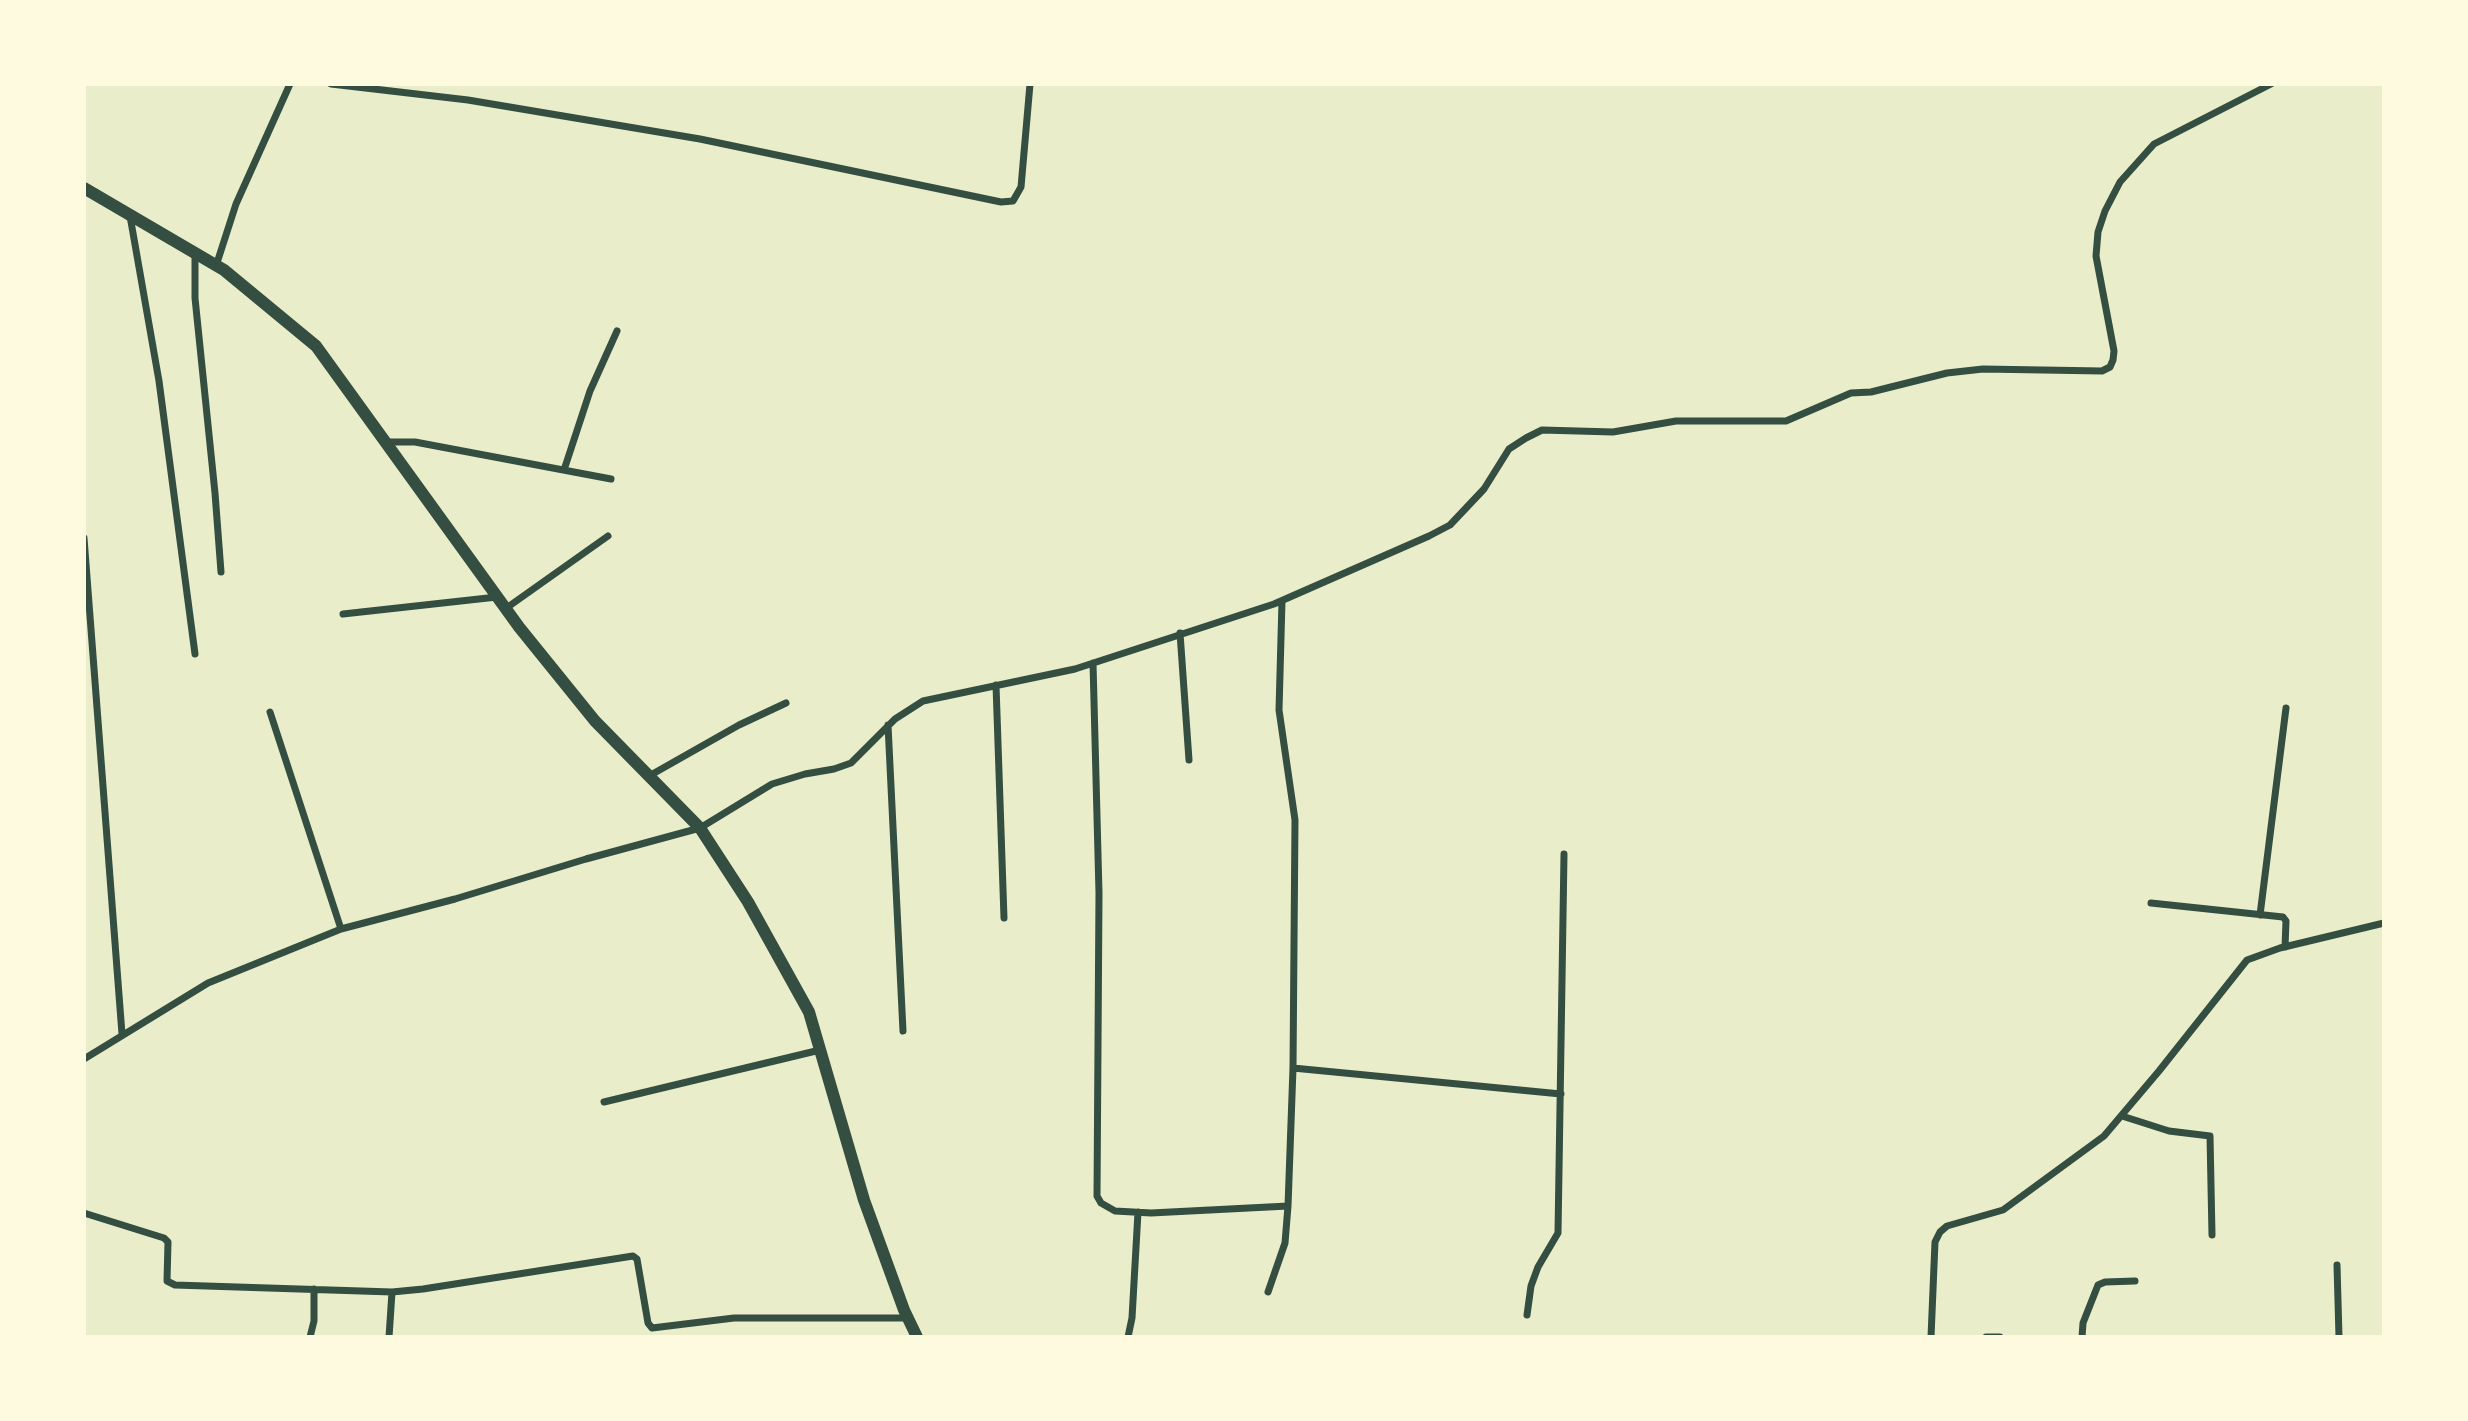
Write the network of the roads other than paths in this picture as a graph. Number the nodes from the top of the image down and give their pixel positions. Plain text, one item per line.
1 (290, 84) edge
2 (331, 84) edge
3 (1030, 84) edge
4 (2271, 84) edge
5 (84, 188) edge
6 (130, 215) junction
7 (195, 253) junction
8 (216, 266) junction
9 (617, 331) dead end
10 (387, 442) junction
11 (564, 470) junction
12 (611, 479) dead end
13 (608, 537) dead end
14 (84, 538) edge
15 (221, 572) dead end
16 (497, 597) junction
17 (1282, 601) junction
18 (505, 608) junction
19 (343, 614) dead end
20 (1180, 633) junction
21 (195, 654) dead end
22 (1093, 663) junction
23 (996, 685) junction
24 (786, 703) dead end
25 (2286, 708) dead end
26 (270, 712) dead end
27 (888, 726) junction
28 (1189, 760) dead end
29 (649, 776) junction
30 (700, 828) junction
31 (1564, 854) dead end
32 (2151, 903) dead end
33 (2260, 915) junction
34 (1004, 918) dead end
35 (2384, 923) edge
36 (341, 929) junction
37 (2285, 947) junction
38 (903, 1031) dead end
39 (122, 1034) junction
40 (820, 1050) junction
41 (84, 1059) edge
42 (1293, 1068) junction
43 (1561, 1094) junction
44 (604, 1102) dead end
45 (2122, 1116) junction
46 (1288, 1206) junction
47 (1138, 1212) junction
48 (84, 1213) edge
49 (2212, 1235) dead end
50 (2337, 1265) dead end
51 (2135, 1281) dead end
52 (314, 1289) junction
53 (392, 1292) junction
54 (1268, 1292) dead end
55 (1527, 1315) dead end
56 (908, 1318) junction
57 (310, 1337) edge
58 (389, 1337) edge
59 (917, 1337) edge
60 (1128, 1337) edge
61 (1931, 1337) edge
62 (1986, 1337) edge
63 (2000, 1337) edge
64 (2082, 1337) edge
65 (2339, 1337) edge

1 - 8 street
2 - 3 street
4 - 17 street
5 - 6 street
6 - 7 street
6 - 21 street
7 - 8 street
7 - 15 street
8 - 10 street
9 - 11 street
10 - 11 street
10 - 16 street
11 - 12 street
13 - 18 street
14 - 39 street
16 - 18 street
16 - 19 street
17 - 20 street
17 - 42 street
18 - 29 street
20 - 22 street
20 - 28 street
22 - 23 street
22 - 47 street
23 - 27 street
23 - 34 street
24 - 29 street
25 - 33 street
26 - 36 street
27 - 30 street
27 - 38 street
29 - 30 street
30 - 36 street
30 - 40 street
31 - 43 street
32 - 33 street
33 - 37 street
35 - 37 street
36 - 39 street
37 - 45 street
39 - 41 street
40 - 44 street
40 - 56 street
42 - 43 street
42 - 46 street
43 - 55 street
45 - 49 street
45 - 61 street
46 - 47 street
46 - 54 street
47 - 60 street
48 - 52 street
50 - 65 street
51 - 64 street
52 - 53 street
52 - 57 street
53 - 56 street
53 - 58 street
56 - 59 street
62 - 63 street

